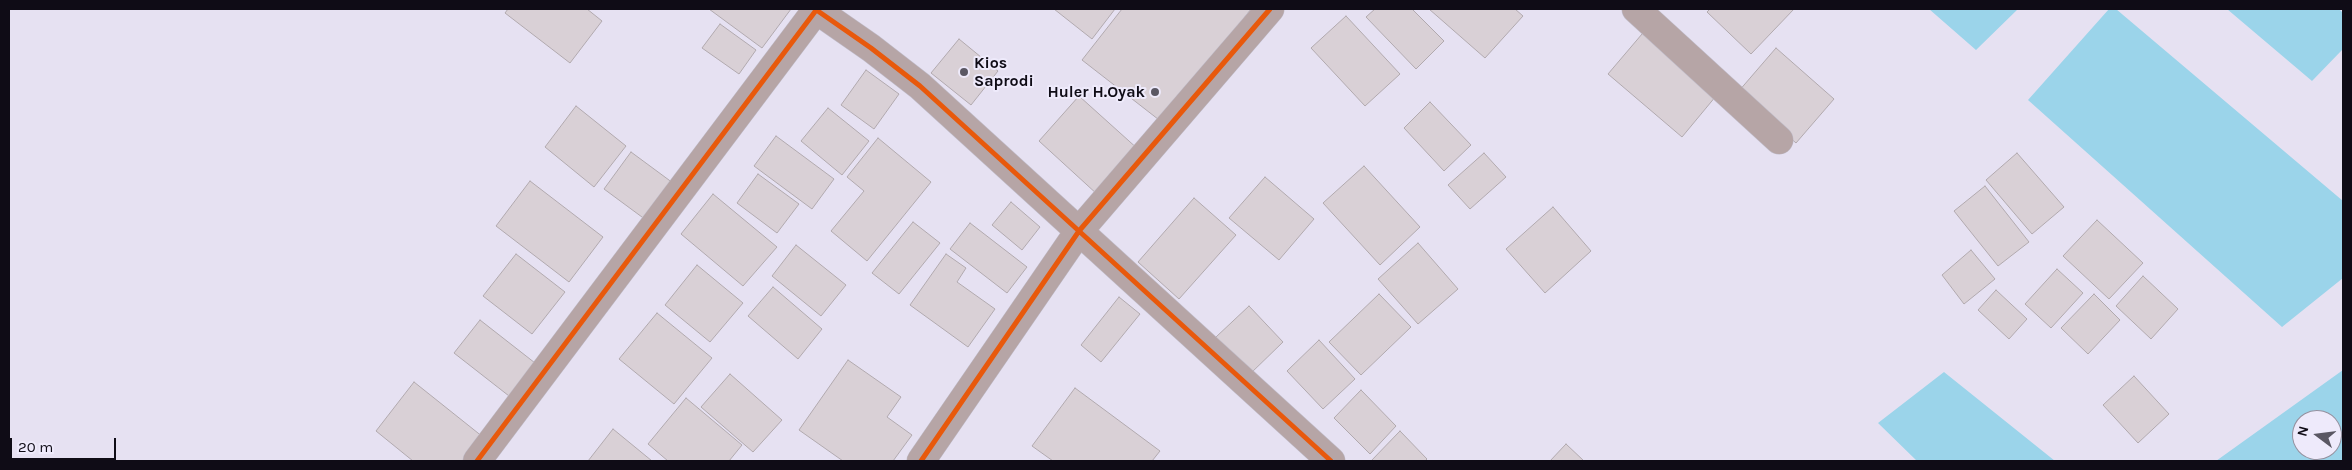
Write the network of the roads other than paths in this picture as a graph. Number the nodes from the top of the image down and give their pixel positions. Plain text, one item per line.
1 (816, 9) edge
2 (1270, 9) edge
3 (1636, 9) edge
4 (1779, 140) dead end
5 (1079, 231) junction
6 (477, 461) edge
7 (921, 461) edge
8 (1332, 461) edge

1 - 5 street
1 - 6 street
2 - 5 street
3 - 4 street
5 - 7 street
5 - 8 street

